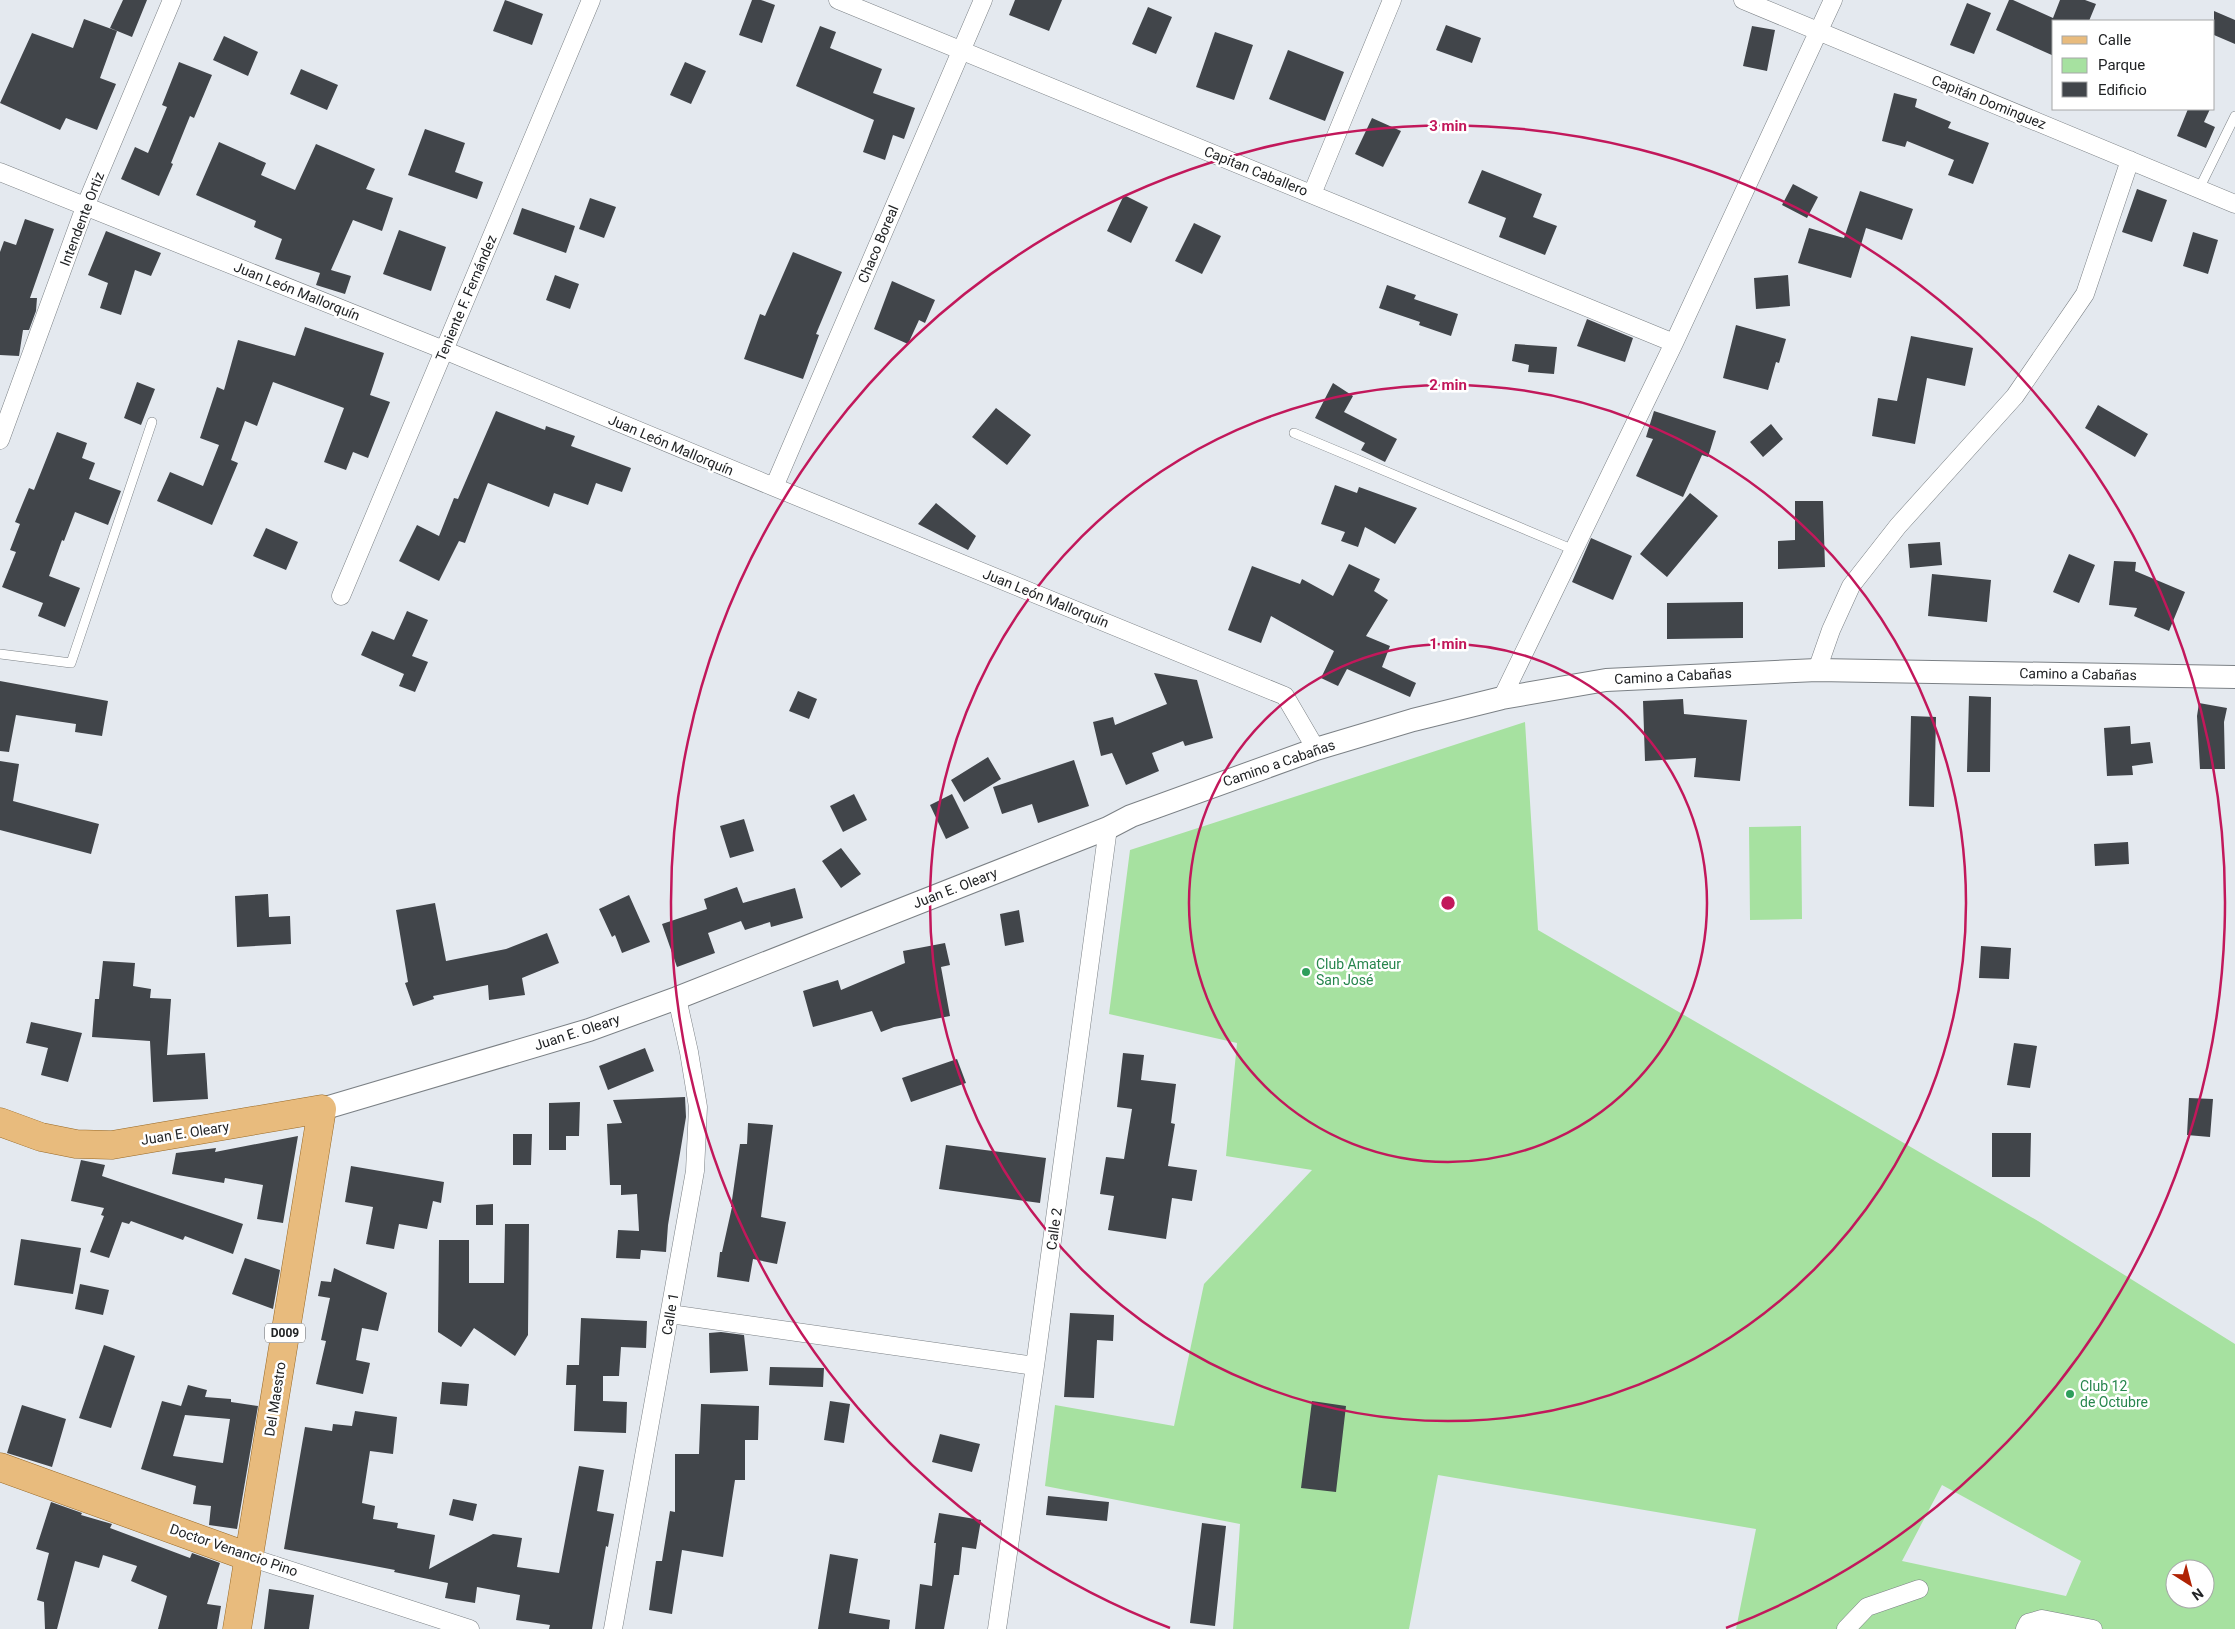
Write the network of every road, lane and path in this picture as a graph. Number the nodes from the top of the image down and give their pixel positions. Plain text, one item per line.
1 (172, 0) edge
2 (591, 0) edge
3 (838, 0) edge
4 (983, 0) edge
5 (1392, 0) edge
6 (1744, 0) edge
7 (1833, 0) edge
8 (1818, 32) junction
9 (961, 51) junction
10 (2235, 116) edge
11 (2130, 160) junction
12 (0, 172) edge
13 (2199, 189) junction
14 (1312, 194) junction
15 (2235, 204) edge
16 (85, 206) junction
17 (1674, 343) junction
18 (444, 350) junction
19 (152, 422) dead end
20 (1294, 433) dead end
21 (0, 440) edge
22 (774, 487) junction
23 (1574, 550) junction
24 (341, 596) dead end
25 (0, 654) edge
26 (1817, 670) junction
27 (2235, 677) edge
28 (1502, 698) junction
29 (1316, 749) junction
30 (1130, 816) joint
31 (1108, 828) junction
32 (677, 998) junction
33 (322, 1109) junction
34 (0, 1122) edge
35 (670, 1314) junction
36 (1035, 1366) junction
37 (0, 1467) edge
38 (249, 1557) junction
39 (1919, 1588) dead end
40 (237, 1629) edge
41 (470, 1629) edge
42 (613, 1629) edge
43 (997, 1629) edge
44 (1846, 1629) edge
45 (2025, 1629) edge
46 (2093, 1629) edge

1 - 16 street, Intendente Ortiz
2 - 18 street, Teniente F. Fernández
3 - 9 street, Capitan Caballero
4 - 9 street, Chaco Boreal
5 - 14 street
6 - 8 street, Capitán Dominguez
7 - 8 street
8 - 11 street, Capitán Dominguez
8 - 17 street
9 - 14 street, Capitan Caballero
9 - 22 street, Chaco Boreal
10 - 13 lane
11 - 13 street, Capitán Dominguez
11 - 26 street
12 - 16 street, Juan León Mallorquín
13 - 15 street, Capitán Dominguez
14 - 17 street, Capitan Caballero
16 - 18 street, Juan León Mallorquín
16 - 21 street, Intendente Ortiz
17 - 23 street
18 - 22 street, Juan León Mallorquín
18 - 24 street, Teniente F. Fernández
19 - 25 lane
20 - 23 lane
22 - 29 street, Juan León Mallorquín
23 - 28 street
26 - 27 street, Camino a Cabañas
26 - 28 street, Camino a Cabañas
28 - 29 street, Camino a Cabañas
29 - 30 street, Camino a Cabañas
30 - 31 street, Juan E. Oleary
31 - 32 street, Juan E. Oleary
31 - 36 street, Calle 2
32 - 33 street, Juan E. Oleary
32 - 35 street, Calle 1
33 - 34 main road, Juan E. Oleary
33 - 38 main road, Del Maestro / D009
35 - 36 street
35 - 42 street, Calle 1
36 - 43 street, Calle 2
37 - 38 main road, Doctor Venancio Pino
38 - 40 main road, Del Maestro / D009
38 - 41 street, Doctor Venancio Pino
39 - 44 street
45 - 46 street

